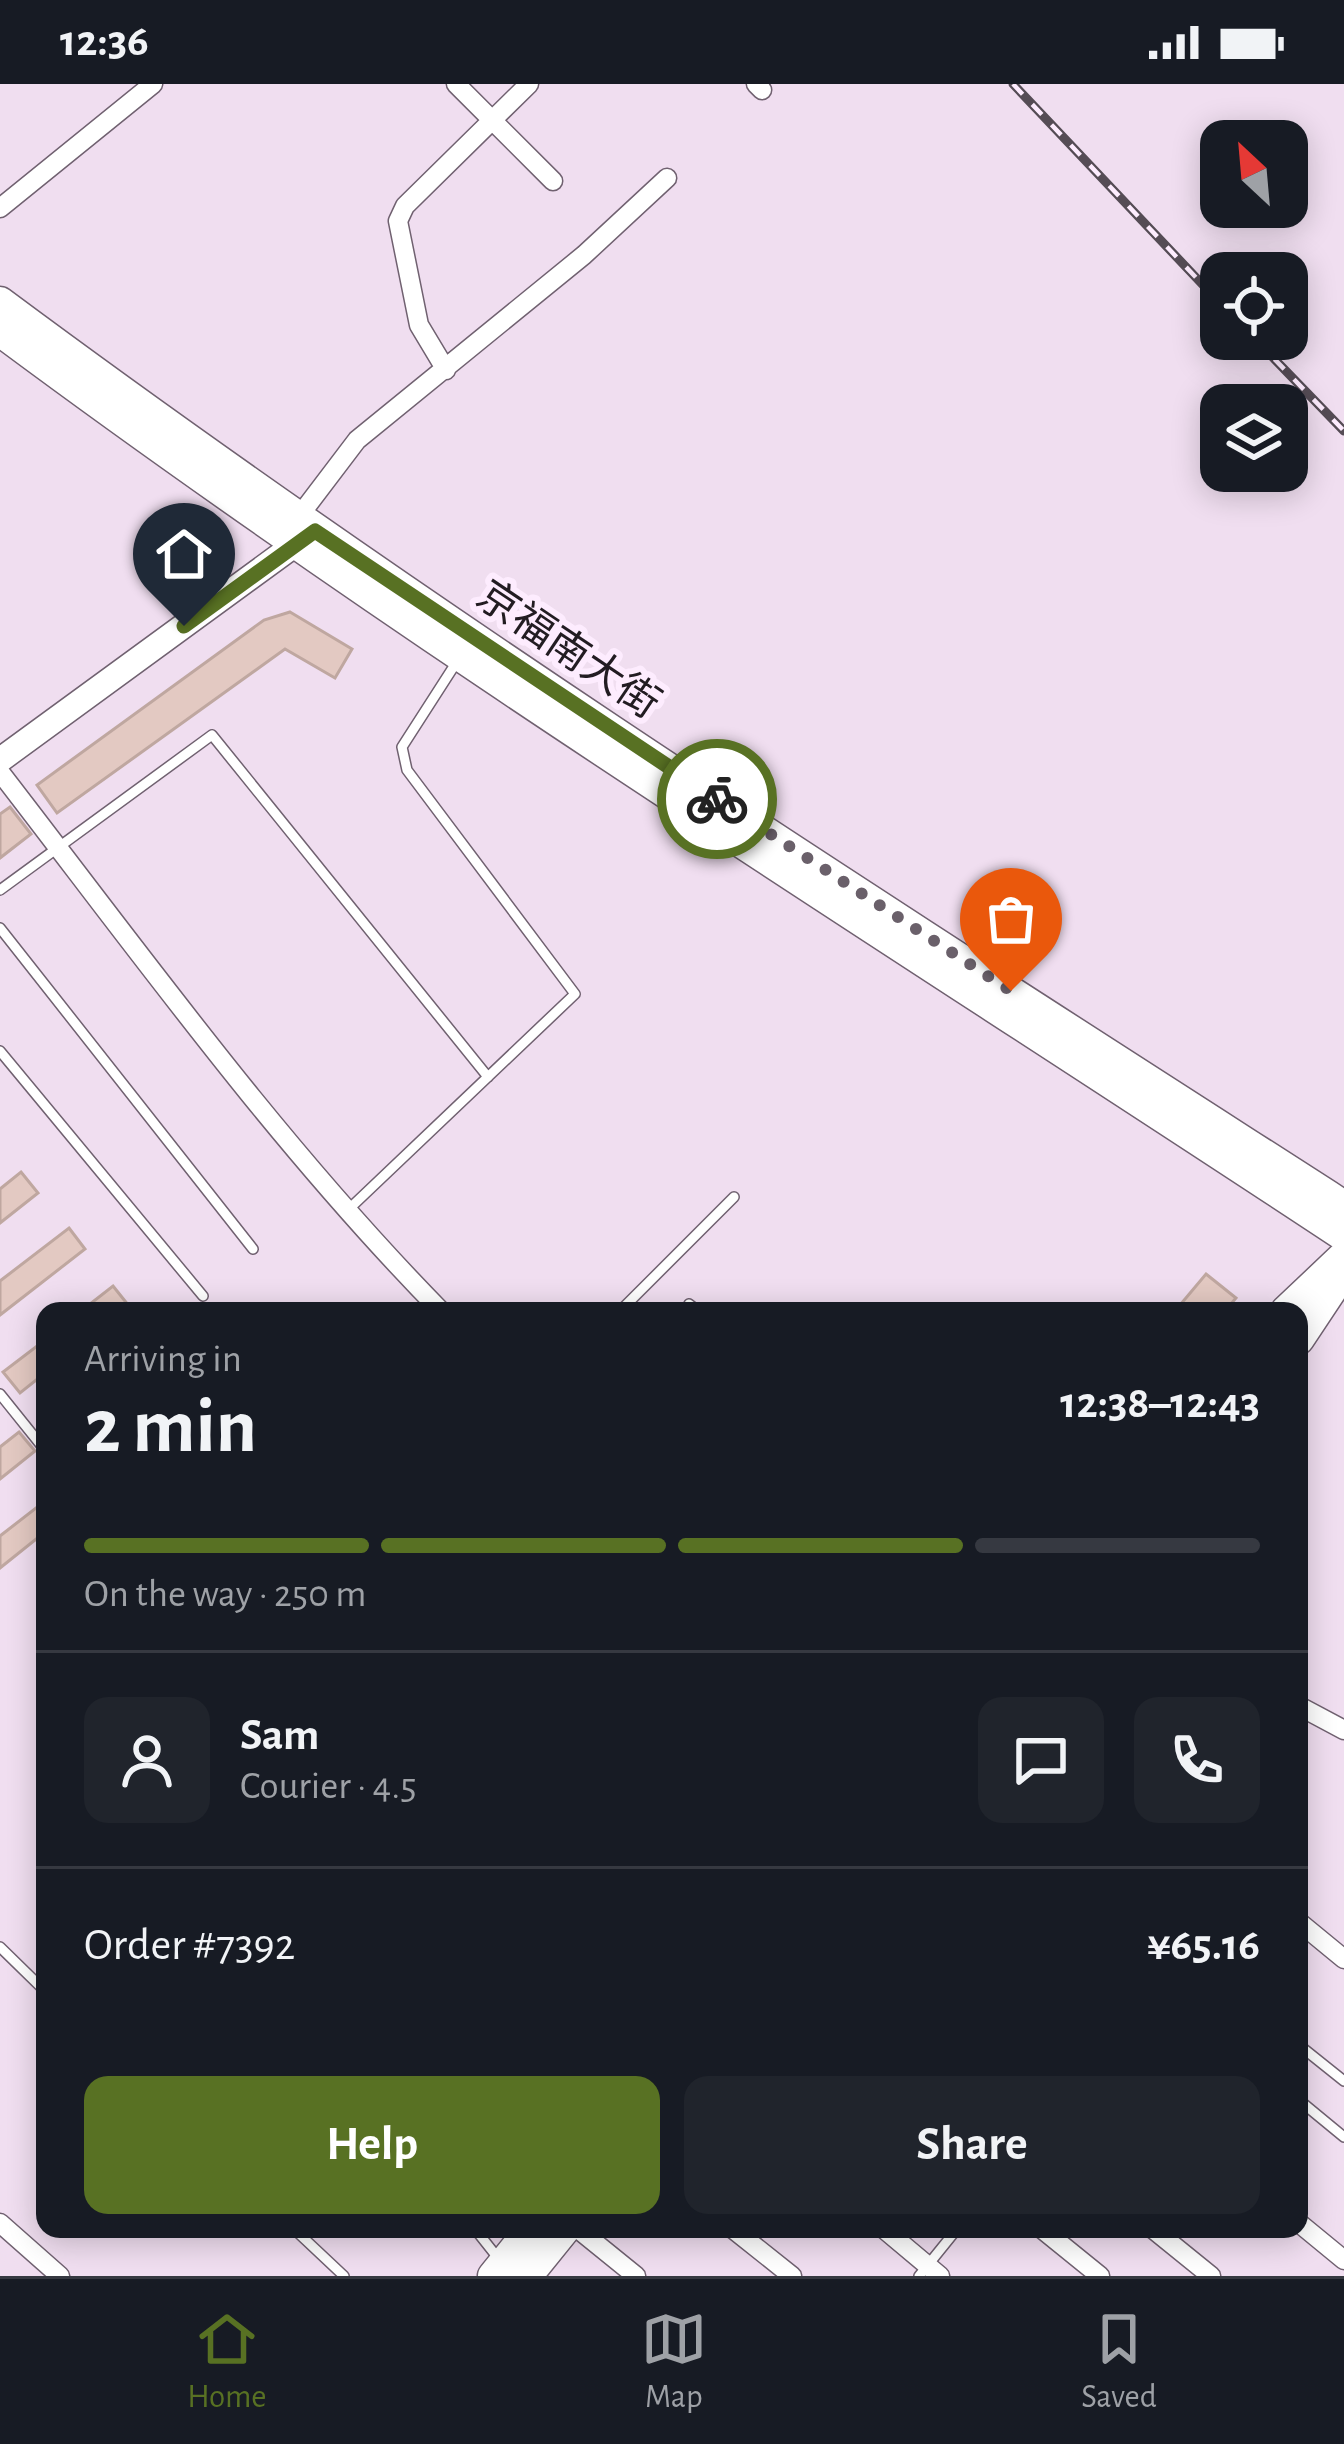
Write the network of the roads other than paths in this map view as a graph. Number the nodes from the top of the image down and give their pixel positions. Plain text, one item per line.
1 (153, 84) edge
2 (456, 84) edge
3 (530, 84) edge
4 (491, 120) junction
5 (667, 178) dead end
6 (553, 181) dead end
7 (0, 208) edge
8 (0, 302) edge
9 (0, 331) edge
10 (446, 370) junction
11 (302, 532) junction
12 (460, 656) junction
13 (0, 760) edge
14 (0, 772) edge
15 (58, 848) junction
16 (0, 890) edge
17 (0, 928) edge
18 (0, 1051) edge
19 (488, 1076) junction
20 (734, 1196) dead end
21 (1344, 1206) edge
22 (345, 1212) junction
23 (1344, 1236) edge
24 (253, 1249) dead end
25 (1344, 1256) edge
26 (1344, 1271) edge
27 (203, 1296) dead end
28 (431, 1302) edge
29 (629, 1302) edge
30 (1295, 1302) edge
31 (1308, 1325) edge
32 (0, 1394) edge
33 (36, 1439) edge
34 (1308, 1711) edge
35 (1344, 1730) edge
36 (1308, 1929) edge
37 (0, 1947) edge
38 (1344, 1959) edge
39 (36, 1982) edge
40 (1308, 2052) edge
41 (1344, 2081) edge
42 (1308, 2107) edge
43 (1344, 2137) edge
44 (0, 2223) edge
45 (1308, 2230) edge
46 (304, 2238) edge
47 (483, 2238) edge
48 (526, 2238) edge
49 (553, 2238) edge
50 (589, 2238) edge
51 (745, 2238) edge
52 (893, 2238) edge
53 (951, 2238) edge
54 (1053, 2238) edge
55 (1165, 2238) edge
56 (1344, 2260) edge
57 (508, 2272) edge
58 (929, 2272) edge
59 (60, 2276) edge
60 (344, 2276) edge
61 (636, 2276) edge
62 (792, 2276) edge
63 (1100, 2276) edge
64 (1211, 2276) edge

1 - 7 street
2 - 4 street
3 - 4 street
4 - 6 street
4 - 10 street
5 - 10 street
8 - 11 highway, 京福南大街
9 - 11 highway, 京福南大街
10 - 11 street
11 - 12 highway, 京福南大街
11 - 13 street
11 - 21 highway, 京福南大街
12 - 19 lane
12 - 23 highway, 京福南大街
14 - 15 street
15 - 16 lane
15 - 19 lane
15 - 22 street
17 - 24 lane
18 - 27 lane
19 - 22 lane
20 - 29 lane
22 - 28 street
25 - 30 highway
26 - 31 highway
32 - 33 lane
34 - 35 street
36 - 38 street
37 - 39 lane
40 - 41 lane
42 - 43 lane
44 - 59 street
45 - 56 street
46 - 60 lane
47 - 57 lane
48 - 57 highway
49 - 57 highway
50 - 61 street
51 - 62 street
52 - 58 street
53 - 58 lane
54 - 63 street
55 - 64 street

